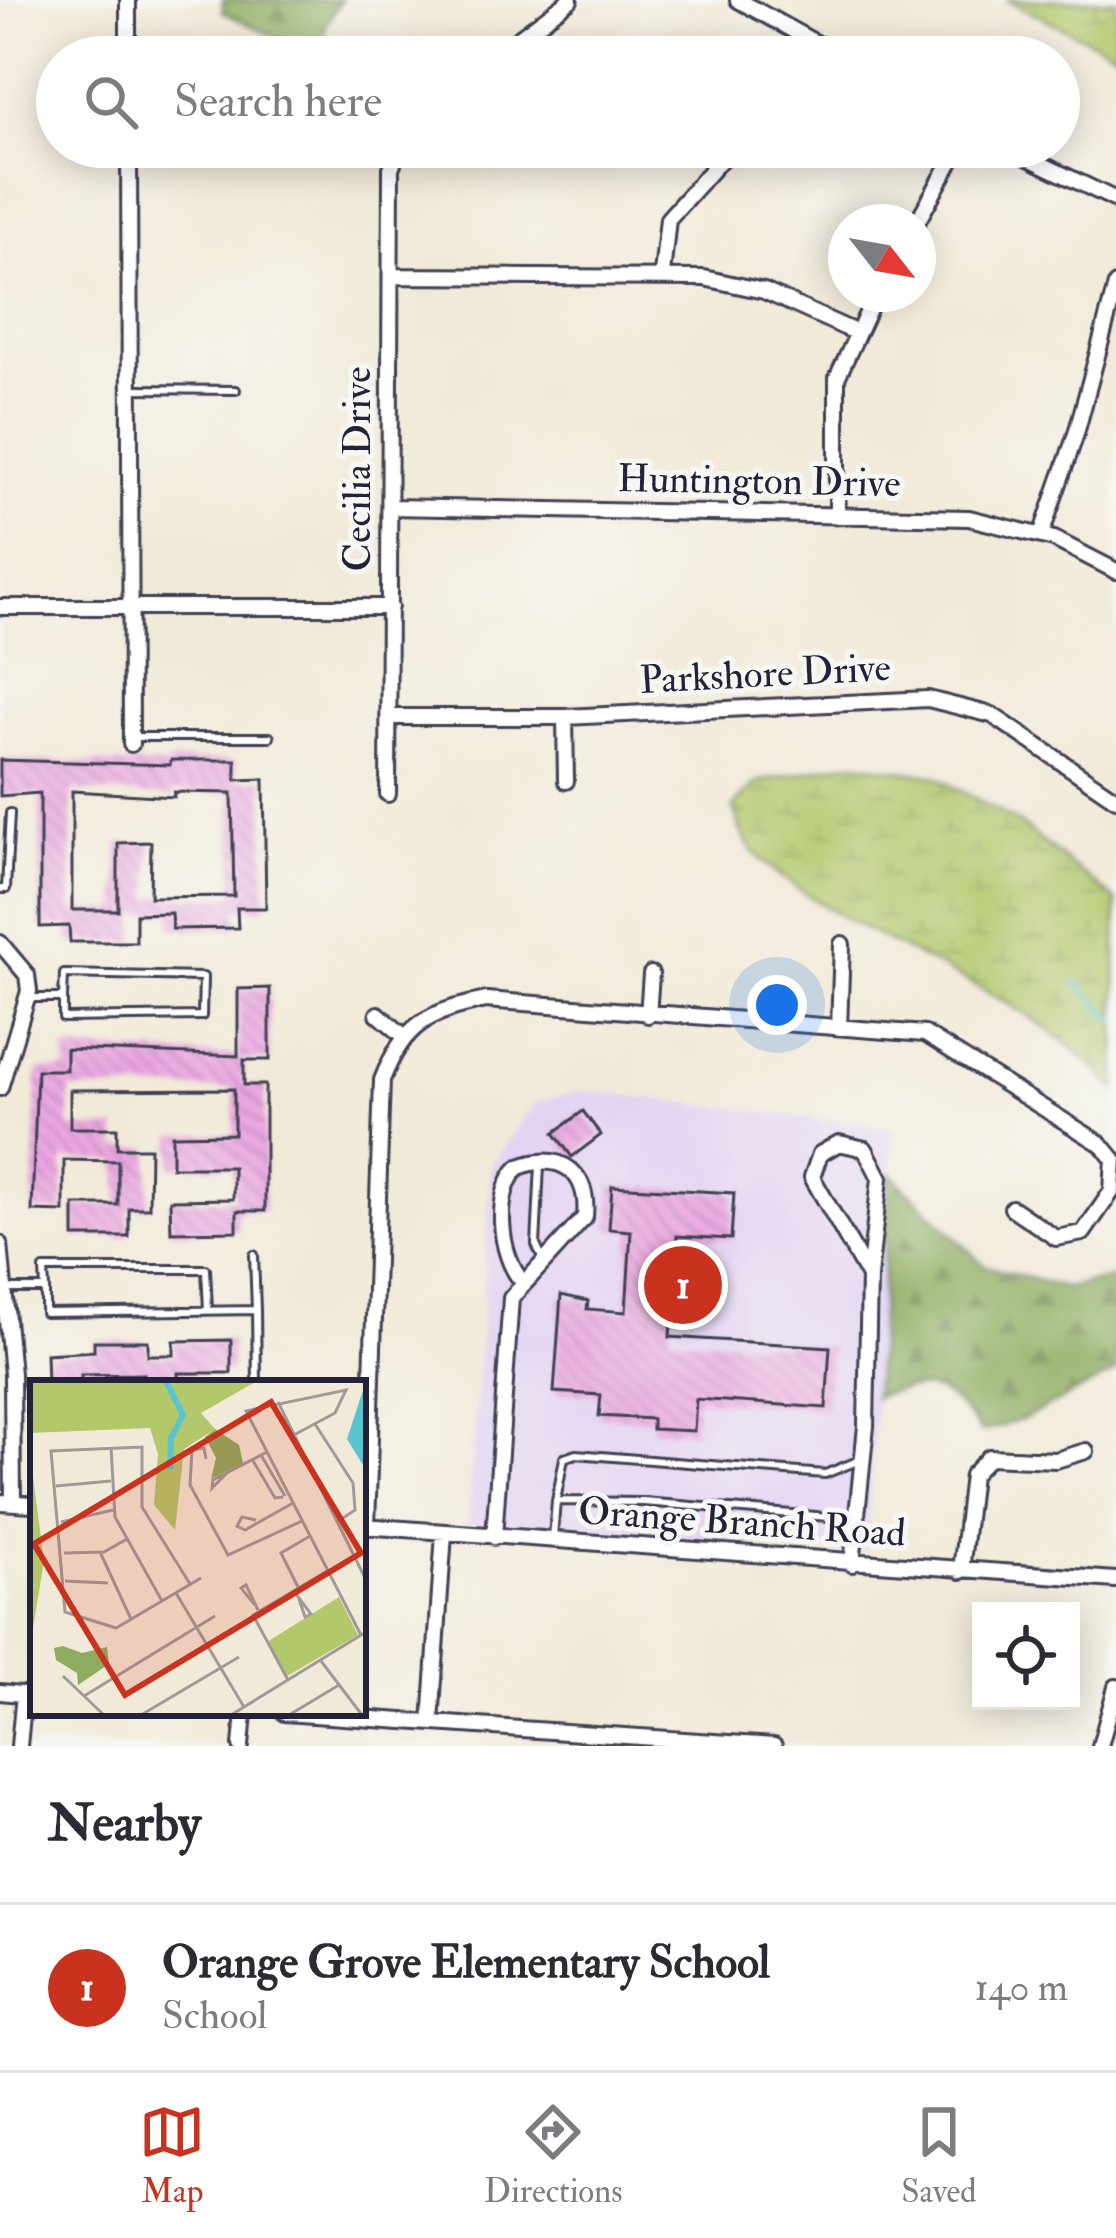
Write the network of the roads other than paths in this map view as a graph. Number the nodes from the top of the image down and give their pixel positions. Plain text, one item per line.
1 (128, 0) edge
2 (570, 0) edge
3 (738, 0) edge
4 (128, 36) edge
5 (521, 36) edge
6 (803, 36) edge
7 (129, 168) edge
8 (391, 168) edge
9 (713, 168) edge
10 (947, 168) edge
11 (1050, 168) edge
12 (1116, 200) edge
13 (927, 204) edge
14 (662, 274) junction
15 (391, 276) junction
16 (1116, 285) edge
17 (866, 312) edge
18 (855, 332) junction
19 (130, 389) junction
20 (236, 390) dead end
21 (390, 507) junction
22 (837, 517) junction
23 (1041, 535) junction
24 (1116, 572) edge
25 (131, 603) junction
26 (0, 607) edge
27 (390, 607) junction
28 (390, 717) junction
29 (565, 718) junction
30 (269, 737) dead end
31 (131, 741) joint
32 (566, 781) dead end
33 (388, 794) dead end
34 (1116, 799) edge
35 (10, 813) dead end
36 (0, 889) edge
37 (0, 943) edge
38 (842, 944) dead end
39 (651, 974) dead end
40 (28, 998) junction
41 (63, 998) junction
42 (378, 1014) dead end
43 (648, 1015) junction
44 (838, 1028) junction
45 (405, 1037) junction
46 (0, 1088) edge
47 (540, 1161) junction
48 (1012, 1208) dead end
49 (0, 1244) edge
50 (0, 1254) edge
51 (254, 1255) dead end
52 (544, 1261) junction
53 (869, 1276) junction
54 (522, 1281) junction
55 (45, 1288) junction
56 (4, 1289) junction
57 (208, 1310) junction
58 (256, 1310) junction
59 (257, 1380) edge
60 (1086, 1450) dead end
61 (863, 1459) junction
62 (366, 1500) edge
63 (556, 1501) junction
64 (6, 1503) edge
65 (856, 1520) junction
66 (366, 1526) edge
67 (444, 1533) junction
68 (494, 1537) junction
69 (553, 1541) junction
70 (852, 1564) junction
71 (961, 1571) junction
72 (1116, 1580) edge
73 (1116, 1687) edge
74 (0, 1692) edge
75 (29, 1694) edge
76 (244, 1716) edge
77 (328, 1716) edge
78 (430, 1723) junction
79 (19, 1746) edge
80 (241, 1746) edge
81 (774, 1746) edge
82 (1100, 1746) edge

1 - 4 street
2 - 5 street
3 - 6 street
7 - 19 street
8 - 15 street, Cecilia Drive
9 - 14 street
10 - 13 street
11 - 12 street
14 - 15 street
14 - 18 street
15 - 21 street, Cecilia Drive
16 - 23 street
17 - 18 street
18 - 22 street
19 - 20 lane
19 - 25 street
21 - 22 street, Huntington Drive
21 - 27 street, Cecilia Drive
22 - 23 street, Huntington Drive
23 - 24 street, Huntington Drive
25 - 26 street
25 - 27 street
25 - 31 street
27 - 28 street, Cecilia Drive
28 - 29 street, Parkshore Drive
28 - 33 street, Cecilia Drive
29 - 32 street
29 - 34 street, Parkshore Drive
30 - 31 lane
35 - 36 lane
37 - 40 street
38 - 44 street
39 - 43 street
40 - 41 lane
40 - 46 street
41 - 41 lane
42 - 45 street
43 - 44 street
43 - 45 street
44 - 48 street
45 - 62 street
47 - 52 lane
47 - 52 street
47 - 54 street
49 - 50 street
50 - 56 street
51 - 58 lane
52 - 54 street
53 - 53 street
53 - 61 street
54 - 68 street
55 - 56 lane
55 - 57 lane
55 - 57 lane
56 - 64 street
57 - 58 lane
58 - 59 lane
60 - 71 street
61 - 63 lane
61 - 65 street
63 - 65 lane
63 - 69 lane
65 - 70 street
66 - 67 street, Orange Branch Road
67 - 68 street, Orange Branch Road
67 - 78 street
68 - 69 street, Orange Branch Road
69 - 70 street, Orange Branch Road
70 - 71 street, Orange Branch Road
71 - 72 street, Orange Branch Road
73 - 82 street
74 - 75 street
75 - 79 street
76 - 80 street
77 - 78 street
78 - 81 street

